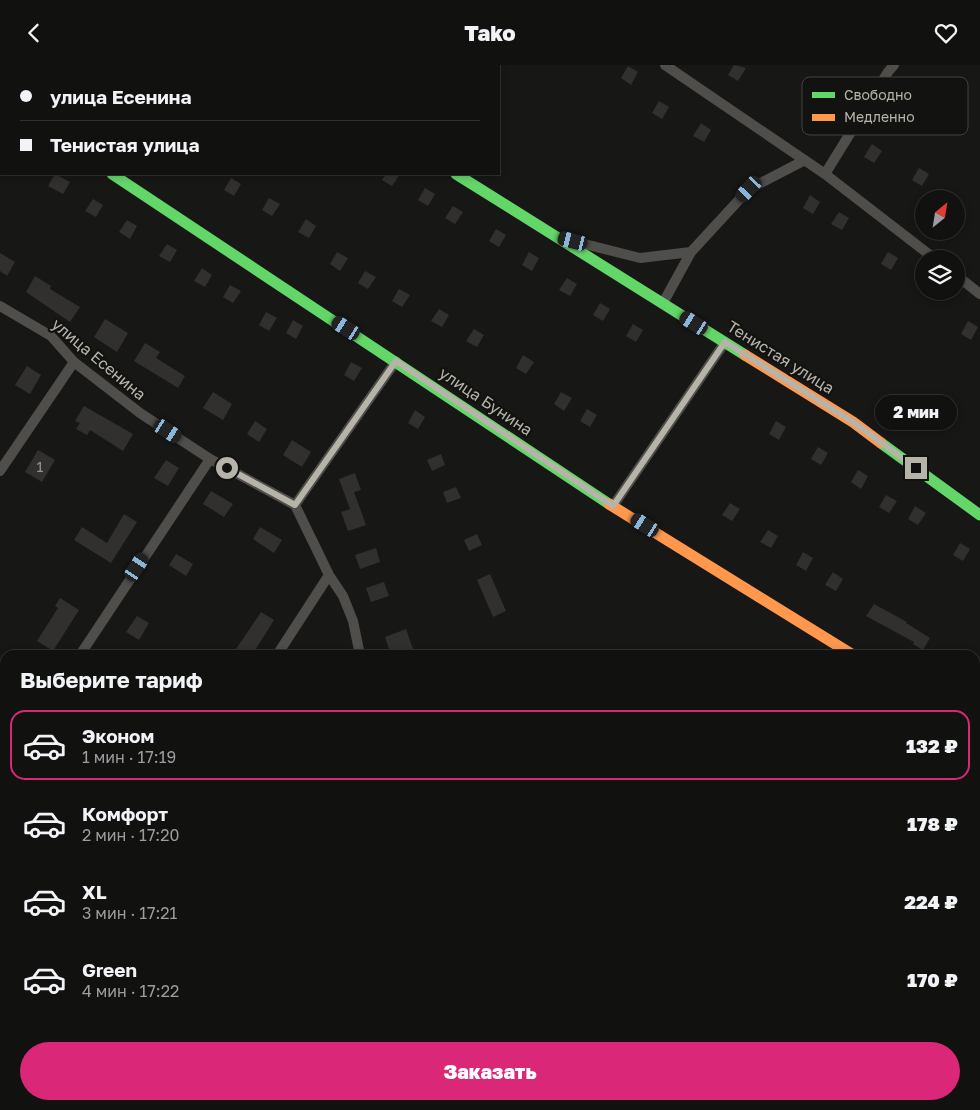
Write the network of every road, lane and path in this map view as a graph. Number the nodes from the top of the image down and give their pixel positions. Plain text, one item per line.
1 (665, 65) edge
2 (894, 65) edge
3 (885, 77) edge
4 (849, 135) edge
5 (805, 160) junction
6 (825, 173) junction
7 (114, 175) edge
8 (458, 175) edge
9 (557, 237) junction
10 (923, 250) edge
11 (691, 252) junction
12 (965, 282) edge
13 (980, 294) edge
14 (663, 303) junction
15 (0, 305) edge
16 (725, 342) junction
17 (396, 361) junction
18 (74, 362) junction
19 (210, 459) junction
20 (0, 471) edge
21 (295, 505) junction
22 (613, 506) junction
23 (980, 515) edge
24 (328, 575) junction
25 (83, 650) edge
26 (280, 650) edge
27 (359, 650) edge
28 (840, 650) edge

1 - 5 street
2 - 3 street
4 - 6 street
5 - 6 street
5 - 11 street
6 - 10 street
7 - 17 street, улица Бунина
8 - 9 street, Тенистая улица
9 - 11 street
9 - 14 street, Тенистая улица
11 - 14 street
12 - 13 street
14 - 16 street, Тенистая улица
15 - 18 street, улица Есенина
16 - 22 street
16 - 23 street, Тенистая улица
17 - 21 street
17 - 22 street, улица Бунина
18 - 19 street, улица Есенина
18 - 20 street
19 - 21 street, улица Есенина
19 - 25 street
21 - 24 street
22 - 28 street, улица Бунина
24 - 26 street
24 - 27 street

